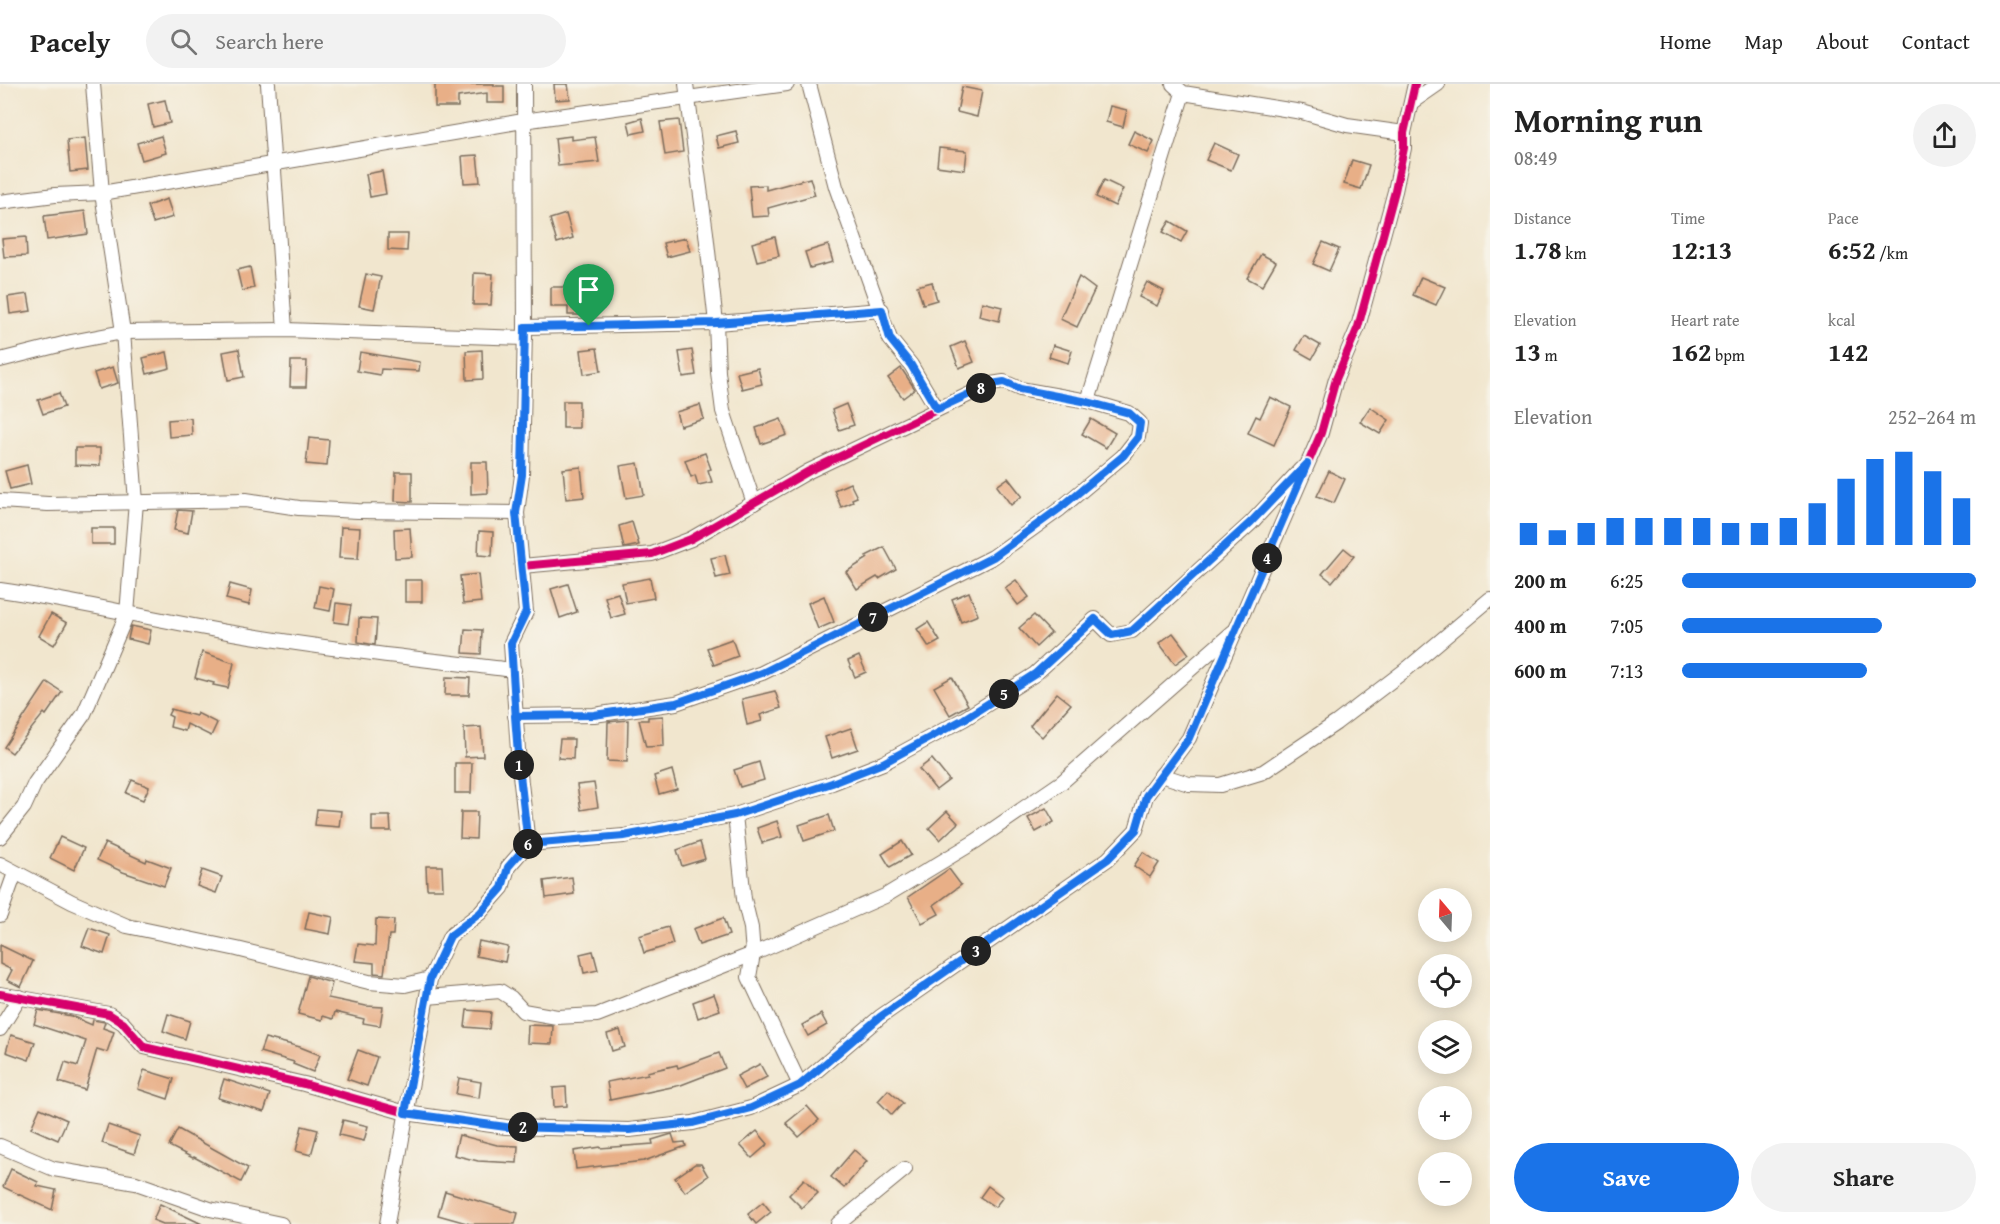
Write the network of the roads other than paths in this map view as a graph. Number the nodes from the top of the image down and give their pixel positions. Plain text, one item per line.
1 (93, 84) edge
2 (268, 84) edge
3 (524, 84) edge
4 (787, 84) edge
5 (809, 84) edge
6 (1415, 84) edge
7 (1438, 84) edge
8 (1178, 89) edge
9 (686, 91) edge
10 (1412, 102) junction
11 (523, 121) junction
12 (1404, 133) junction
13 (273, 162) junction
14 (102, 193) junction
15 (0, 202) edge
16 (882, 310) junction
17 (716, 323) junction
18 (285, 330) junction
19 (123, 332) junction
20 (525, 333) junction
21 (0, 360) edge
22 (1088, 402) junction
23 (937, 409) junction
24 (1307, 464) junction
25 (0, 501) edge
26 (136, 502) junction
27 (754, 503) junction
28 (516, 513) junction
29 (522, 566) junction
30 (0, 590) edge
31 (1490, 599) edge
32 (127, 614) junction
33 (1236, 629) junction
34 (514, 670) junction
35 (515, 716) junction
36 (1161, 775) junction
37 (735, 815) junction
38 (0, 837) edge
39 (528, 844) junction
40 (0, 864) edge
41 (15, 873) junction
42 (0, 915) edge
43 (753, 954) junction
44 (430, 979) junction
45 (0, 994) edge
46 (427, 997) junction
47 (20, 998) junction
48 (0, 1029) edge
49 (800, 1085) junction
50 (405, 1113) junction
51 (0, 1146) edge
52 (905, 1169) dead end
53 (280, 1224) edge
54 (387, 1224) edge
55 (838, 1224) edge

1 - 14 street
2 - 13 street
3 - 11 street
4 - 9 street
5 - 16 street
6 - 10 street
7 - 10 street
8 - 12 street
8 - 22 street
9 - 11 street
9 - 17 street
10 - 12 street
11 - 13 street
11 - 20 street
12 - 24 street
13 - 14 street
13 - 18 street
14 - 15 street
14 - 19 street
16 - 17 street
16 - 23 street
17 - 20 street
17 - 27 street
18 - 19 street
18 - 20 street
19 - 21 street
19 - 26 street
20 - 28 street
22 - 23 street
22 - 35 street
23 - 27 street
24 - 33 street
24 - 37 street
25 - 26 street
26 - 28 street
26 - 32 street
27 - 29 street
28 - 29 street
29 - 34 street
30 - 32 street
31 - 36 street
32 - 34 street
32 - 38 street
33 - 36 street
33 - 43 street
34 - 35 street
35 - 39 street
36 - 49 street
37 - 39 street
37 - 43 street
39 - 44 street
40 - 41 street
41 - 42 street
41 - 44 street
43 - 46 street
43 - 49 street
44 - 46 street
45 - 47 street
46 - 50 street
47 - 48 street
47 - 50 street
49 - 50 street
50 - 54 street
51 - 53 street
52 - 55 street

